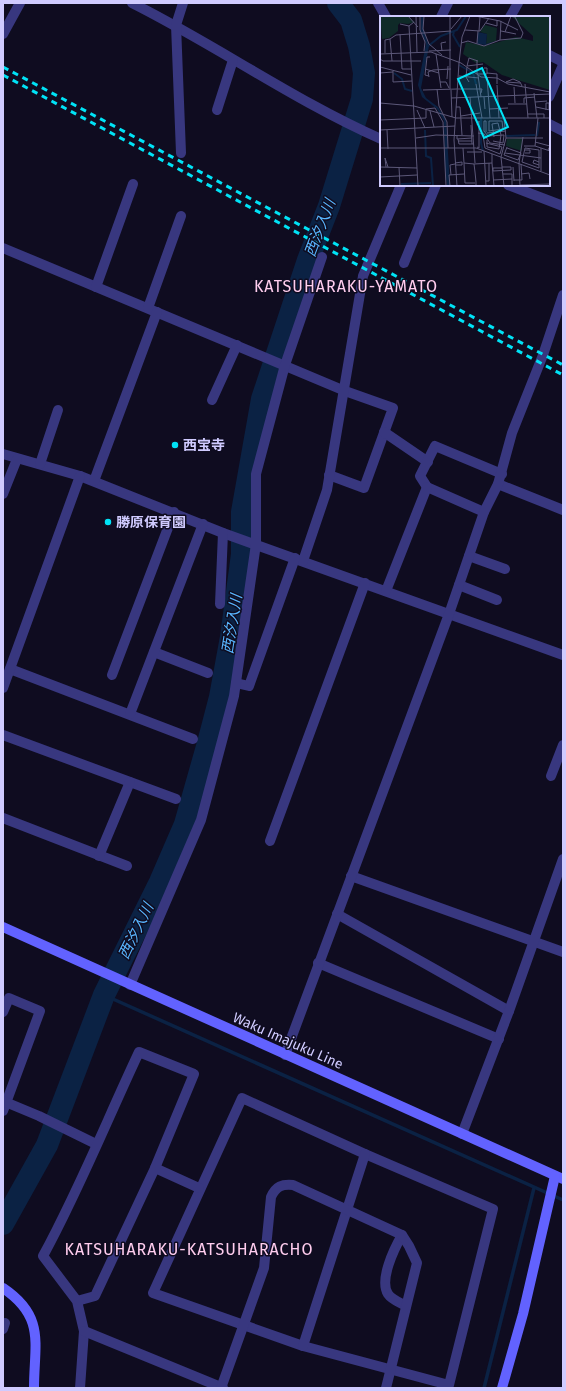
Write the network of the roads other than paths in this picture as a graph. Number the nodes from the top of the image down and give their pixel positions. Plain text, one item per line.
1 (20, 3) edge
2 (132, 3) edge
3 (183, 3) edge
4 (378, 3) edge
5 (448, 3) edge
6 (385, 16) edge
7 (442, 16) edge
8 (176, 25) junction
9 (3, 34) edge
10 (550, 56) edge
11 (233, 60) junction
12 (563, 62) edge
13 (563, 65) edge
14 (559, 85) edge
15 (550, 95) edge
16 (217, 110) dead end
17 (550, 124) edge
18 (563, 131) edge
19 (380, 139) edge
20 (181, 153) dead end
21 (133, 184) dead end
22 (401, 186) edge
23 (436, 186) edge
24 (512, 186) edge
25 (563, 206) edge
26 (181, 216) dead end
27 (3, 248) edge
28 (322, 257) dead end
29 (404, 264) dead end
30 (96, 287) junction
31 (563, 295) edge
32 (153, 310) junction
33 (236, 345) junction
34 (286, 365) junction
35 (345, 391) junction
36 (212, 400) dead end
37 (58, 410) dead end
38 (384, 432) junction
39 (3, 454) edge
40 (17, 459) junction
41 (428, 462) junction
42 (40, 464) junction
43 (329, 475) junction
44 (80, 476) junction
45 (500, 479) junction
46 (94, 481) junction
47 (427, 487) junction
48 (3, 494) edge
49 (563, 510) edge
50 (174, 512) junction
51 (484, 512) junction
52 (203, 524) junction
53 (223, 533) junction
54 (256, 544) junction
55 (469, 556) junction
56 (299, 560) junction
57 (505, 569) dead end
58 (365, 583) junction
59 (459, 585) junction
60 (386, 591) junction
61 (497, 600) dead end
62 (220, 604) dead end
63 (449, 614) junction
64 (154, 652) junction
65 (563, 655) edge
66 (10, 669) junction
67 (208, 673) dead end
68 (112, 675) dead end
69 (236, 683) junction
70 (3, 688) edge
71 (130, 714) junction
72 (3, 735) edge
73 (193, 739) dead end
74 (563, 745) edge
75 (551, 776) dead end
76 (130, 782) junction
77 (176, 799) dead end
78 (3, 818) edge
79 (270, 841) dead end
80 (99, 856) junction
81 (563, 859) edge
82 (127, 866) dead end
83 (351, 876) junction
84 (337, 914) junction
85 (3, 927) edge
86 (533, 942) junction
87 (563, 952) edge
88 (318, 963) junction
89 (128, 984) junction
90 (509, 1011) junction
91 (3, 1012) edge
92 (499, 1039) junction
93 (285, 1055) junction
94 (4, 1105) edge
95 (462, 1134) junction
96 (96, 1144) junction
97 (365, 1154) junction
98 (155, 1168) junction
99 (559, 1178) edge
100 (199, 1188) junction
101 (347, 1209) junction
102 (402, 1235) junction
103 (3, 1288) edge
104 (77, 1302) junction
105 (406, 1306) junction
106 (244, 1326) junction
107 (84, 1331) junction
108 (303, 1346) junction
109 (391, 1370) junction
110 (34, 1388) edge
111 (80, 1388) edge
112 (221, 1388) edge
113 (386, 1388) edge
114 (502, 1388) edge

1 - 9 street
2 - 8 street
3 - 8 street
4 - 6 street
5 - 7 street
8 - 11 street
8 - 20 street
10 - 12 street
11 - 16 street
11 - 19 street
13 - 14 street
14 - 15 street
17 - 18 street
21 - 30 street
22 - 35 street
23 - 29 street
24 - 25 street
26 - 32 street
27 - 30 street
28 - 34 street
30 - 32 street
31 - 45 street
32 - 33 street
32 - 46 street
33 - 34 street
33 - 36 street
34 - 35 street
34 - 54 street
35 - 38 street
35 - 43 street
37 - 42 street
38 - 41 street
38 - 43 street
39 - 40 street
40 - 42 street
40 - 48 street
41 - 45 street
41 - 47 street
42 - 44 street
43 - 56 street
44 - 46 street
44 - 66 street
45 - 49 street
45 - 51 street
46 - 50 street
47 - 51 street
47 - 60 street
50 - 52 street
50 - 68 street
51 - 55 street
52 - 53 street
52 - 64 street
53 - 54 street
53 - 62 street
54 - 56 street
54 - 69 street
55 - 57 street
55 - 59 street
56 - 58 street
56 - 69 street
58 - 60 street
58 - 79 street
59 - 61 street
59 - 63 street
60 - 63 street
63 - 65 street
63 - 83 street
64 - 67 street
64 - 71 street
66 - 70 street
66 - 71 street
69 - 89 street
71 - 73 street
72 - 76 street
74 - 75 street
76 - 77 street
76 - 80 street
78 - 80 street
80 - 82 street
81 - 86 street
83 - 84 street
83 - 86 street
84 - 88 street
84 - 90 street
85 - 89 main road, Waku Imajuku Line
86 - 87 street
86 - 90 street
88 - 92 street
88 - 93 street
89 - 93 main road, Waku Imajuku Line
90 - 92 street
91 - 94 street
92 - 95 street
93 - 95 main road, Waku Imajuku Line
94 - 96 street
95 - 99 main road, Waku Imajuku Line
96 - 98 street
96 - 104 street
97 - 100 street
97 - 101 street
97 - 109 street
98 - 100 street
98 - 104 street
99 - 114 main road
100 - 106 street
101 - 102 street
101 - 106 street
101 - 108 street
102 - 105 street
102 - 105 street
103 - 110 main road
104 - 107 street
105 - 109 street
106 - 108 street
106 - 112 street
107 - 111 street
107 - 112 street
108 - 109 street
109 - 113 street

